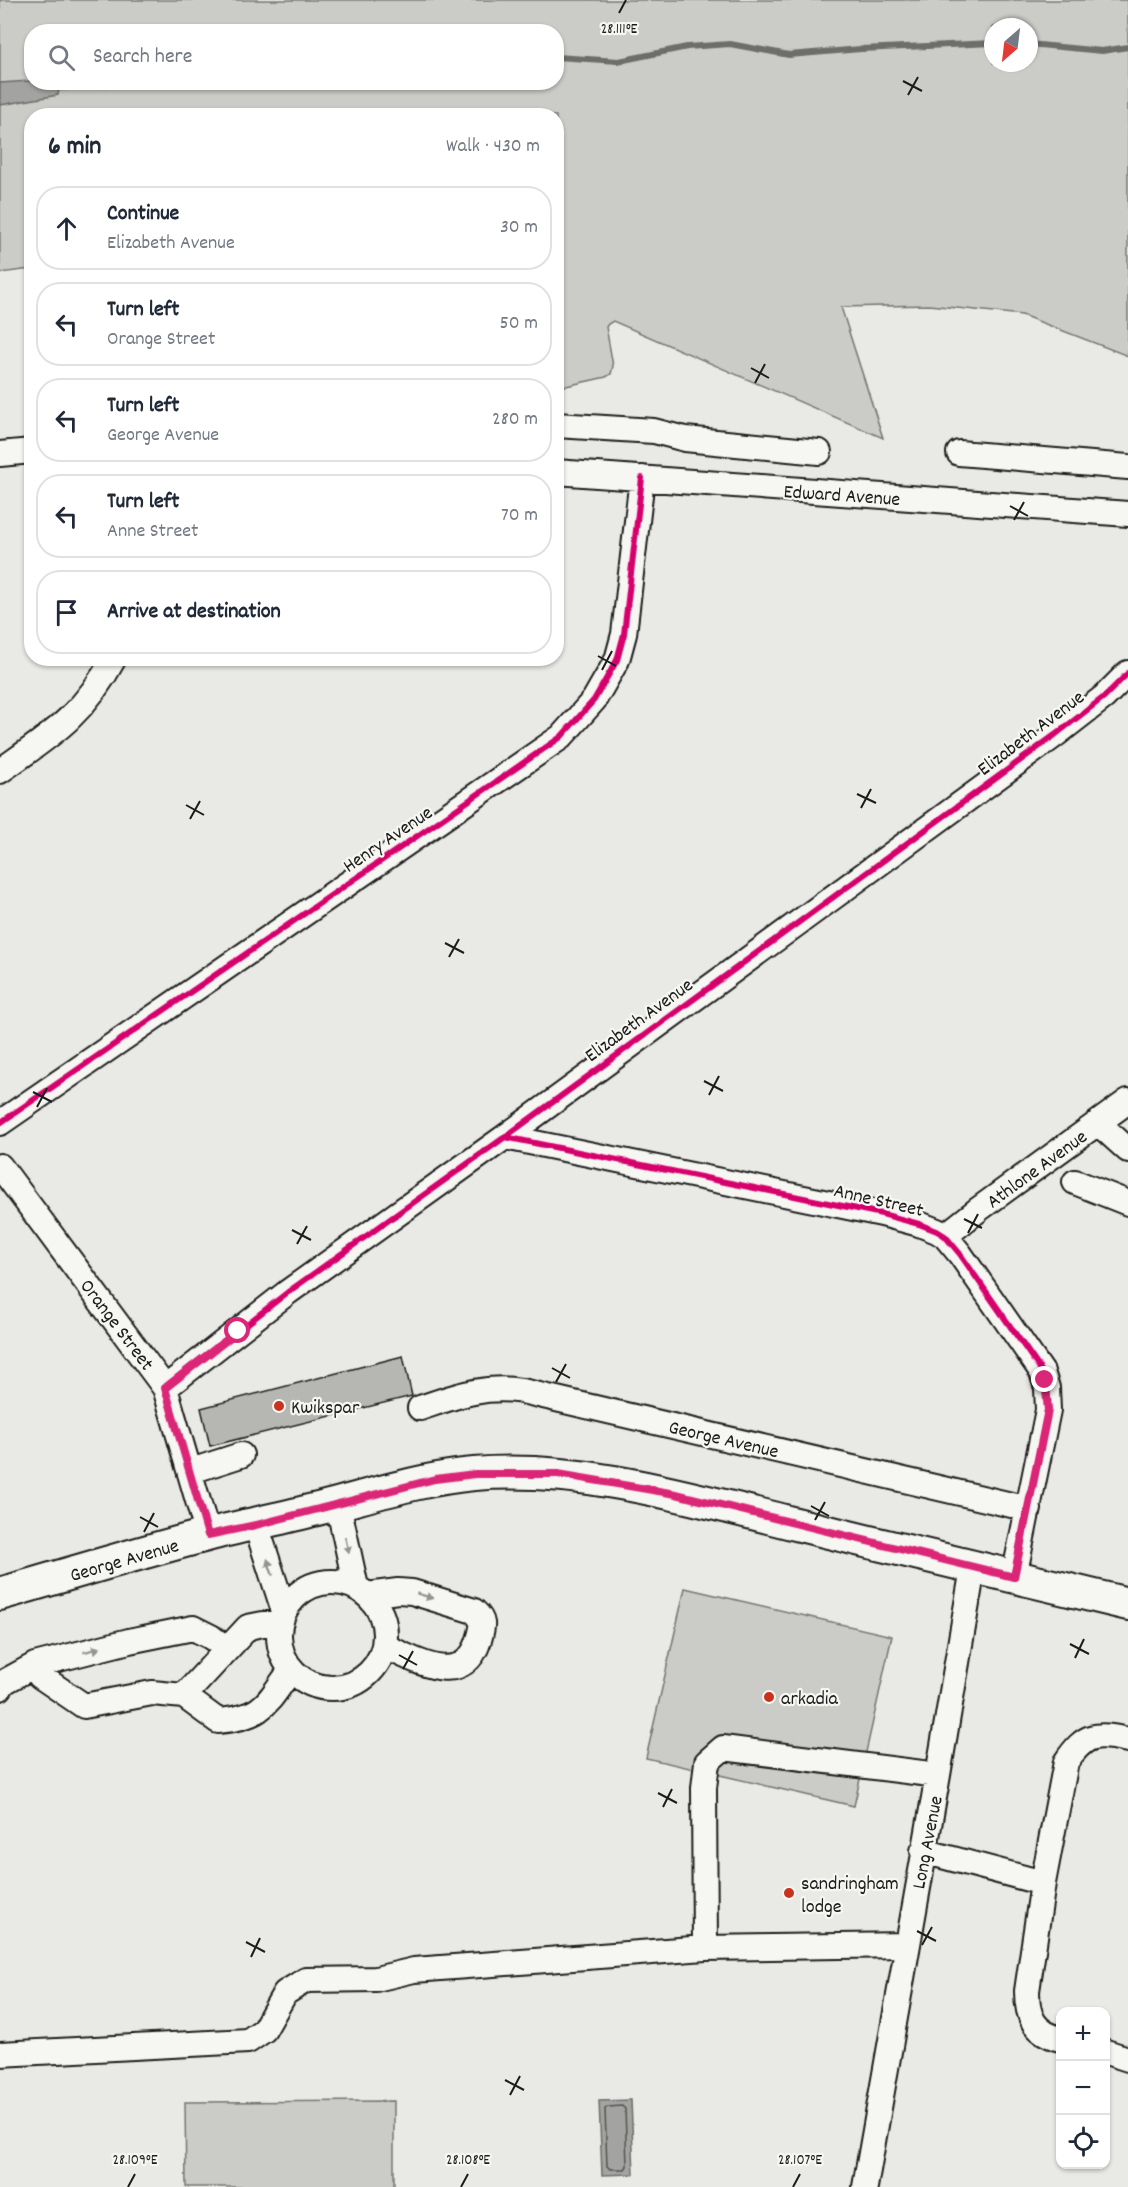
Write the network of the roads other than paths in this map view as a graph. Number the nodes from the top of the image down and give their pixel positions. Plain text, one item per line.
1 (564, 425) edge
2 (24, 452) edge
3 (819, 452) dead end
4 (959, 453) dead end
5 (0, 454) edge
6 (1128, 467) edge
7 (564, 473) edge
8 (642, 478) junction
9 (1128, 514) edge
10 (110, 666) edge
11 (1128, 673) edge
12 (0, 771) edge
13 (1128, 1101) edge
14 (0, 1123) edge
15 (1098, 1123) junction
16 (505, 1137) junction
17 (1128, 1150) edge
18 (0, 1166) edge
19 (1075, 1182) dead end
20 (1128, 1203) edge
21 (945, 1236) junction
22 (165, 1388) junction
23 (420, 1408) dead end
24 (241, 1455) dead end
25 (191, 1471) junction
26 (338, 1504) junction
27 (1029, 1509) junction
28 (256, 1525) junction
29 (208, 1535) junction
30 (973, 1568) junction
31 (1014, 1577) junction
32 (362, 1591) junction
33 (0, 1594) edge
34 (1128, 1604) edge
35 (281, 1617) junction
36 (384, 1646) junction
37 (227, 1649) junction
38 (35, 1665) junction
39 (291, 1670) junction
40 (0, 1688) edge
41 (184, 1696) junction
42 (1128, 1740) edge
43 (938, 1775) junction
44 (923, 1851) junction
45 (1043, 1883) junction
46 (907, 1945) junction
47 (705, 1948) junction
48 (1056, 2037) edge
49 (1110, 2053) edge
50 (0, 2054) edge
51 (1128, 2059) edge
52 (864, 2187) edge

1 - 3 street
2 - 5 street
4 - 6 street
7 - 8 street, Edward Avenue
8 - 9 street, Edward Avenue
8 - 14 street, Henry Avenue
10 - 12 street
11 - 16 street, Elizabeth Avenue
13 - 15 street, Athlone Avenue
15 - 17 street
15 - 21 street, Athlone Avenue
16 - 21 street, Anne Street
16 - 22 street, Elizabeth Avenue
18 - 22 street, Orange Street
19 - 20 street
21 - 27 street, Anne Street
22 - 25 street, Orange Street
23 - 27 street, George Avenue
24 - 25 street
25 - 29 street, Orange Street
26 - 28 main road, George Avenue
26 - 30 main road, George Avenue
26 -> 32 street
27 - 31 street, Anne Street
28 - 29 main road, George Avenue
35 -> 28 street
29 - 33 main road, George Avenue
30 - 31 main road, George Avenue
30 - 43 street, Long Avenue
31 - 34 main road, George Avenue
32 - 35 street
32 - 36 street
32 -> 36 street
35 - 37 street
35 - 39 street
36 - 39 street
38 -> 37 street
37 - 41 street
38 - 40 street
38 - 41 street
39 - 41 street
42 - 45 street
43 - 44 street, Long Avenue
43 - 47 street
44 - 45 street
44 - 46 street, Long Avenue
45 - 48 street
46 - 47 street
46 - 52 street, Long Avenue
47 - 50 street
49 - 51 street

